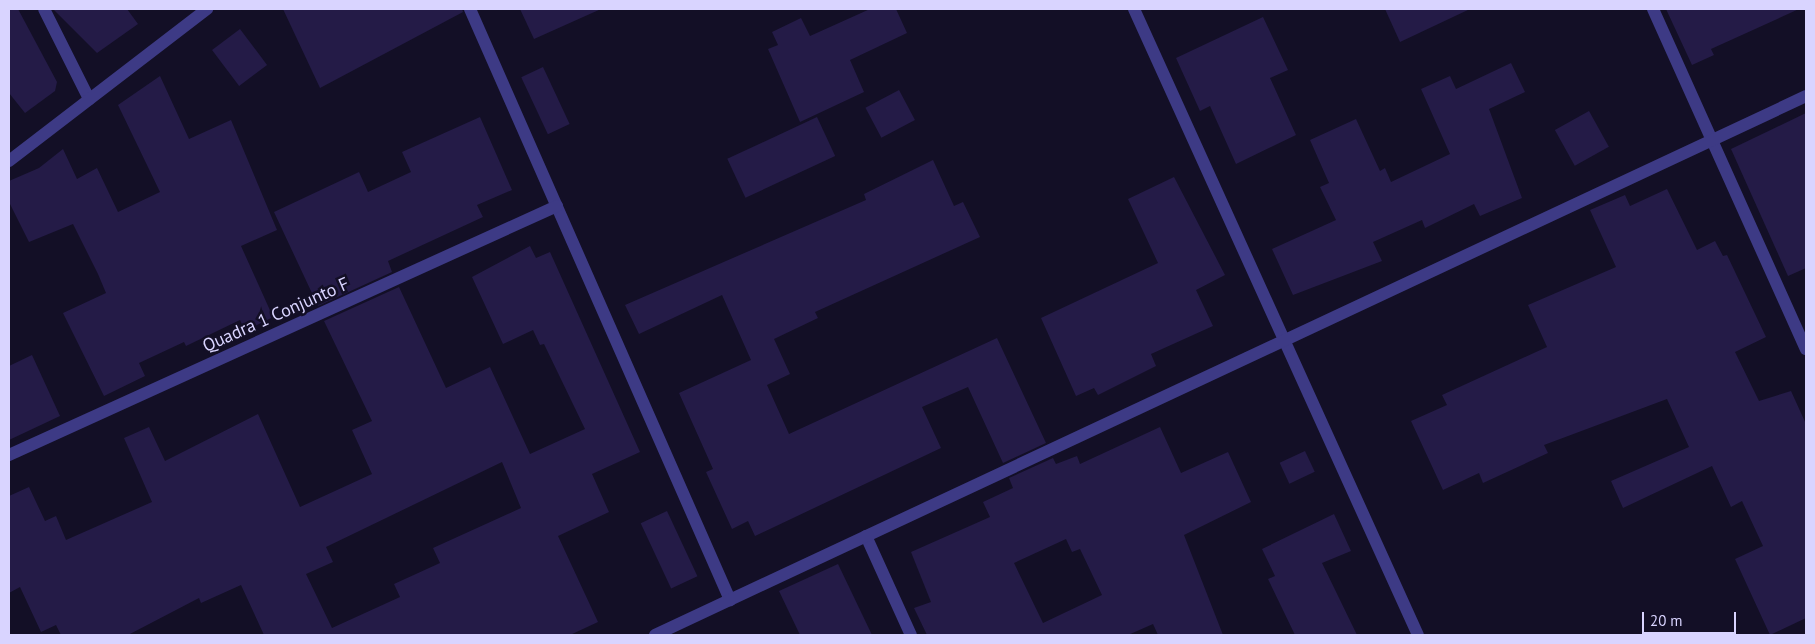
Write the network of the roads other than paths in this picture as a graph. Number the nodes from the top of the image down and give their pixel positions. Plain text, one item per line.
1 (44, 9) edge
2 (207, 9) edge
3 (470, 9) edge
4 (1134, 9) edge
5 (1653, 9) edge
6 (1806, 96) edge
7 (89, 100) junction
8 (1712, 140) junction
9 (9, 161) edge
10 (557, 206) junction
11 (1284, 341) junction
12 (1806, 349) edge
13 (9, 455) edge
14 (866, 536) junction
15 (730, 600) junction
16 (654, 635) edge
17 (911, 635) edge
18 (1418, 635) edge

1 - 7 street
2 - 7 street
3 - 10 street
4 - 11 street
5 - 8 street
6 - 8 street
7 - 9 street
8 - 11 street
8 - 12 street
10 - 13 street, Quadra 1 Conjunto F
10 - 15 street
11 - 14 street
11 - 18 street
14 - 15 street
14 - 17 street
15 - 16 street

